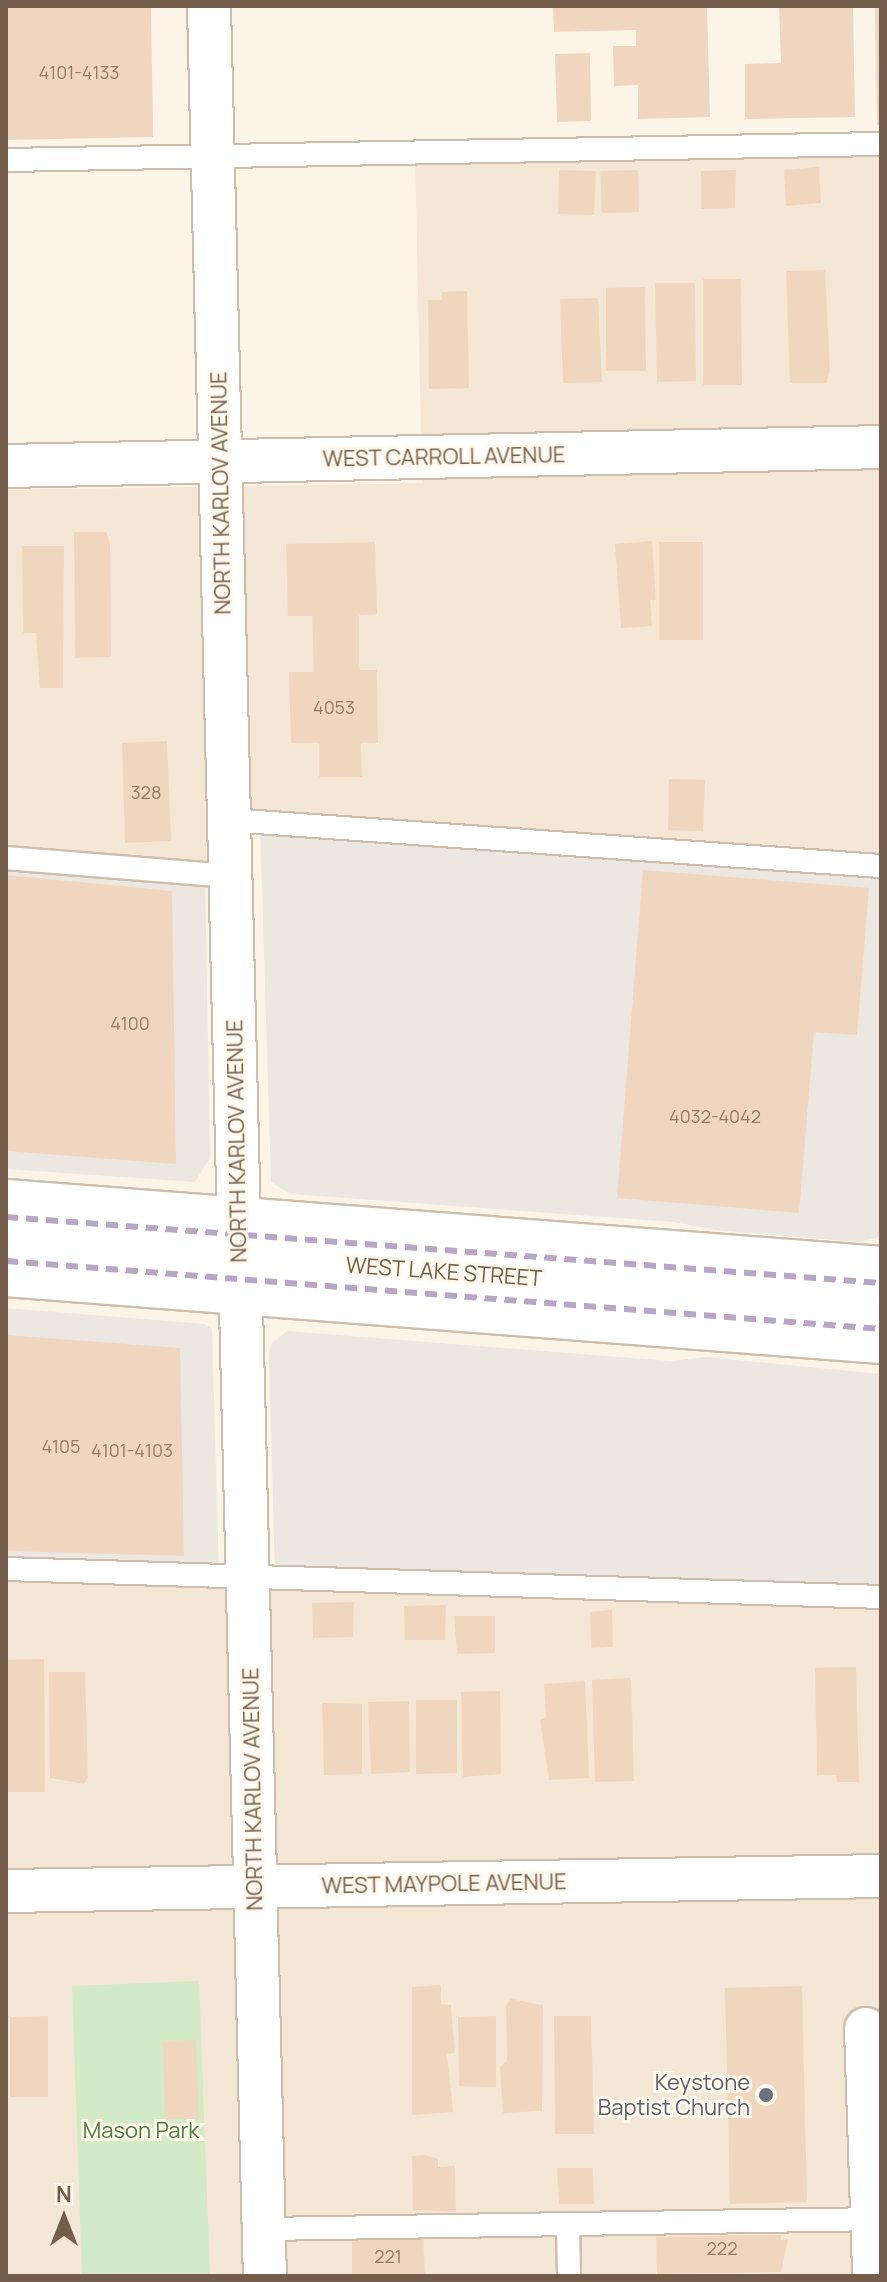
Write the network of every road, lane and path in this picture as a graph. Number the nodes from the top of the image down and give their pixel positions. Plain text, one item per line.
1 (209, 6) edge
2 (881, 144) edge
3 (213, 157) junction
4 (6, 160) edge
5 (881, 447) edge
6 (220, 462) junction
7 (6, 466) edge
8 (229, 820) junction
9 (6, 858) edge
10 (881, 866) edge
11 (231, 876) junction
12 (6, 1202) edge
13 (6, 1238) edge
14 (240, 1256) junction
15 (881, 1269) edge
16 (6, 1274) edge
17 (881, 1306) edge
18 (881, 1341) edge
19 (6, 1569) edge
20 (248, 1577) junction
21 (881, 1597) edge
22 (881, 1876) edge
23 (256, 1887) junction
24 (6, 1891) edge
25 (866, 2029) dead end
26 (877, 2219) edge
27 (568, 2224) junction
28 (264, 2229) junction
29 (265, 2276) edge
30 (569, 2276) edge
31 (874, 2276) edge

1 - 3 street, NORTH KARLOV AVENUE
2 - 3 lane
3 - 4 lane
3 - 6 street, NORTH KARLOV AVENUE
5 - 6 street, WEST CARROLL AVENUE
6 - 7 street, WEST CARROLL AVENUE
6 - 8 street, NORTH KARLOV AVENUE
8 - 10 lane
8 - 11 street, NORTH KARLOV AVENUE
9 - 11 lane
11 - 14 street, NORTH KARLOV AVENUE
12 - 14 main road, WEST LAKE STREET
13 - 14 main road, WEST LAKE STREET
14 - 15 main road, WEST LAKE STREET
14 - 16 main road, WEST LAKE STREET
14 - 17 main road, WEST LAKE STREET
14 - 18 main road, WEST LAKE STREET
14 - 20 street, NORTH KARLOV AVENUE
19 - 20 lane
20 - 21 lane
20 - 23 street, NORTH KARLOV AVENUE
22 - 23 street, WEST MAYPOLE AVENUE
23 - 24 street, WEST MAYPOLE AVENUE
23 - 28 street, NORTH KARLOV AVENUE
25 - 26 street
26 - 27 lane
26 - 31 street
27 - 28 lane
27 - 30 lane
28 - 29 street, NORTH KARLOV AVENUE

